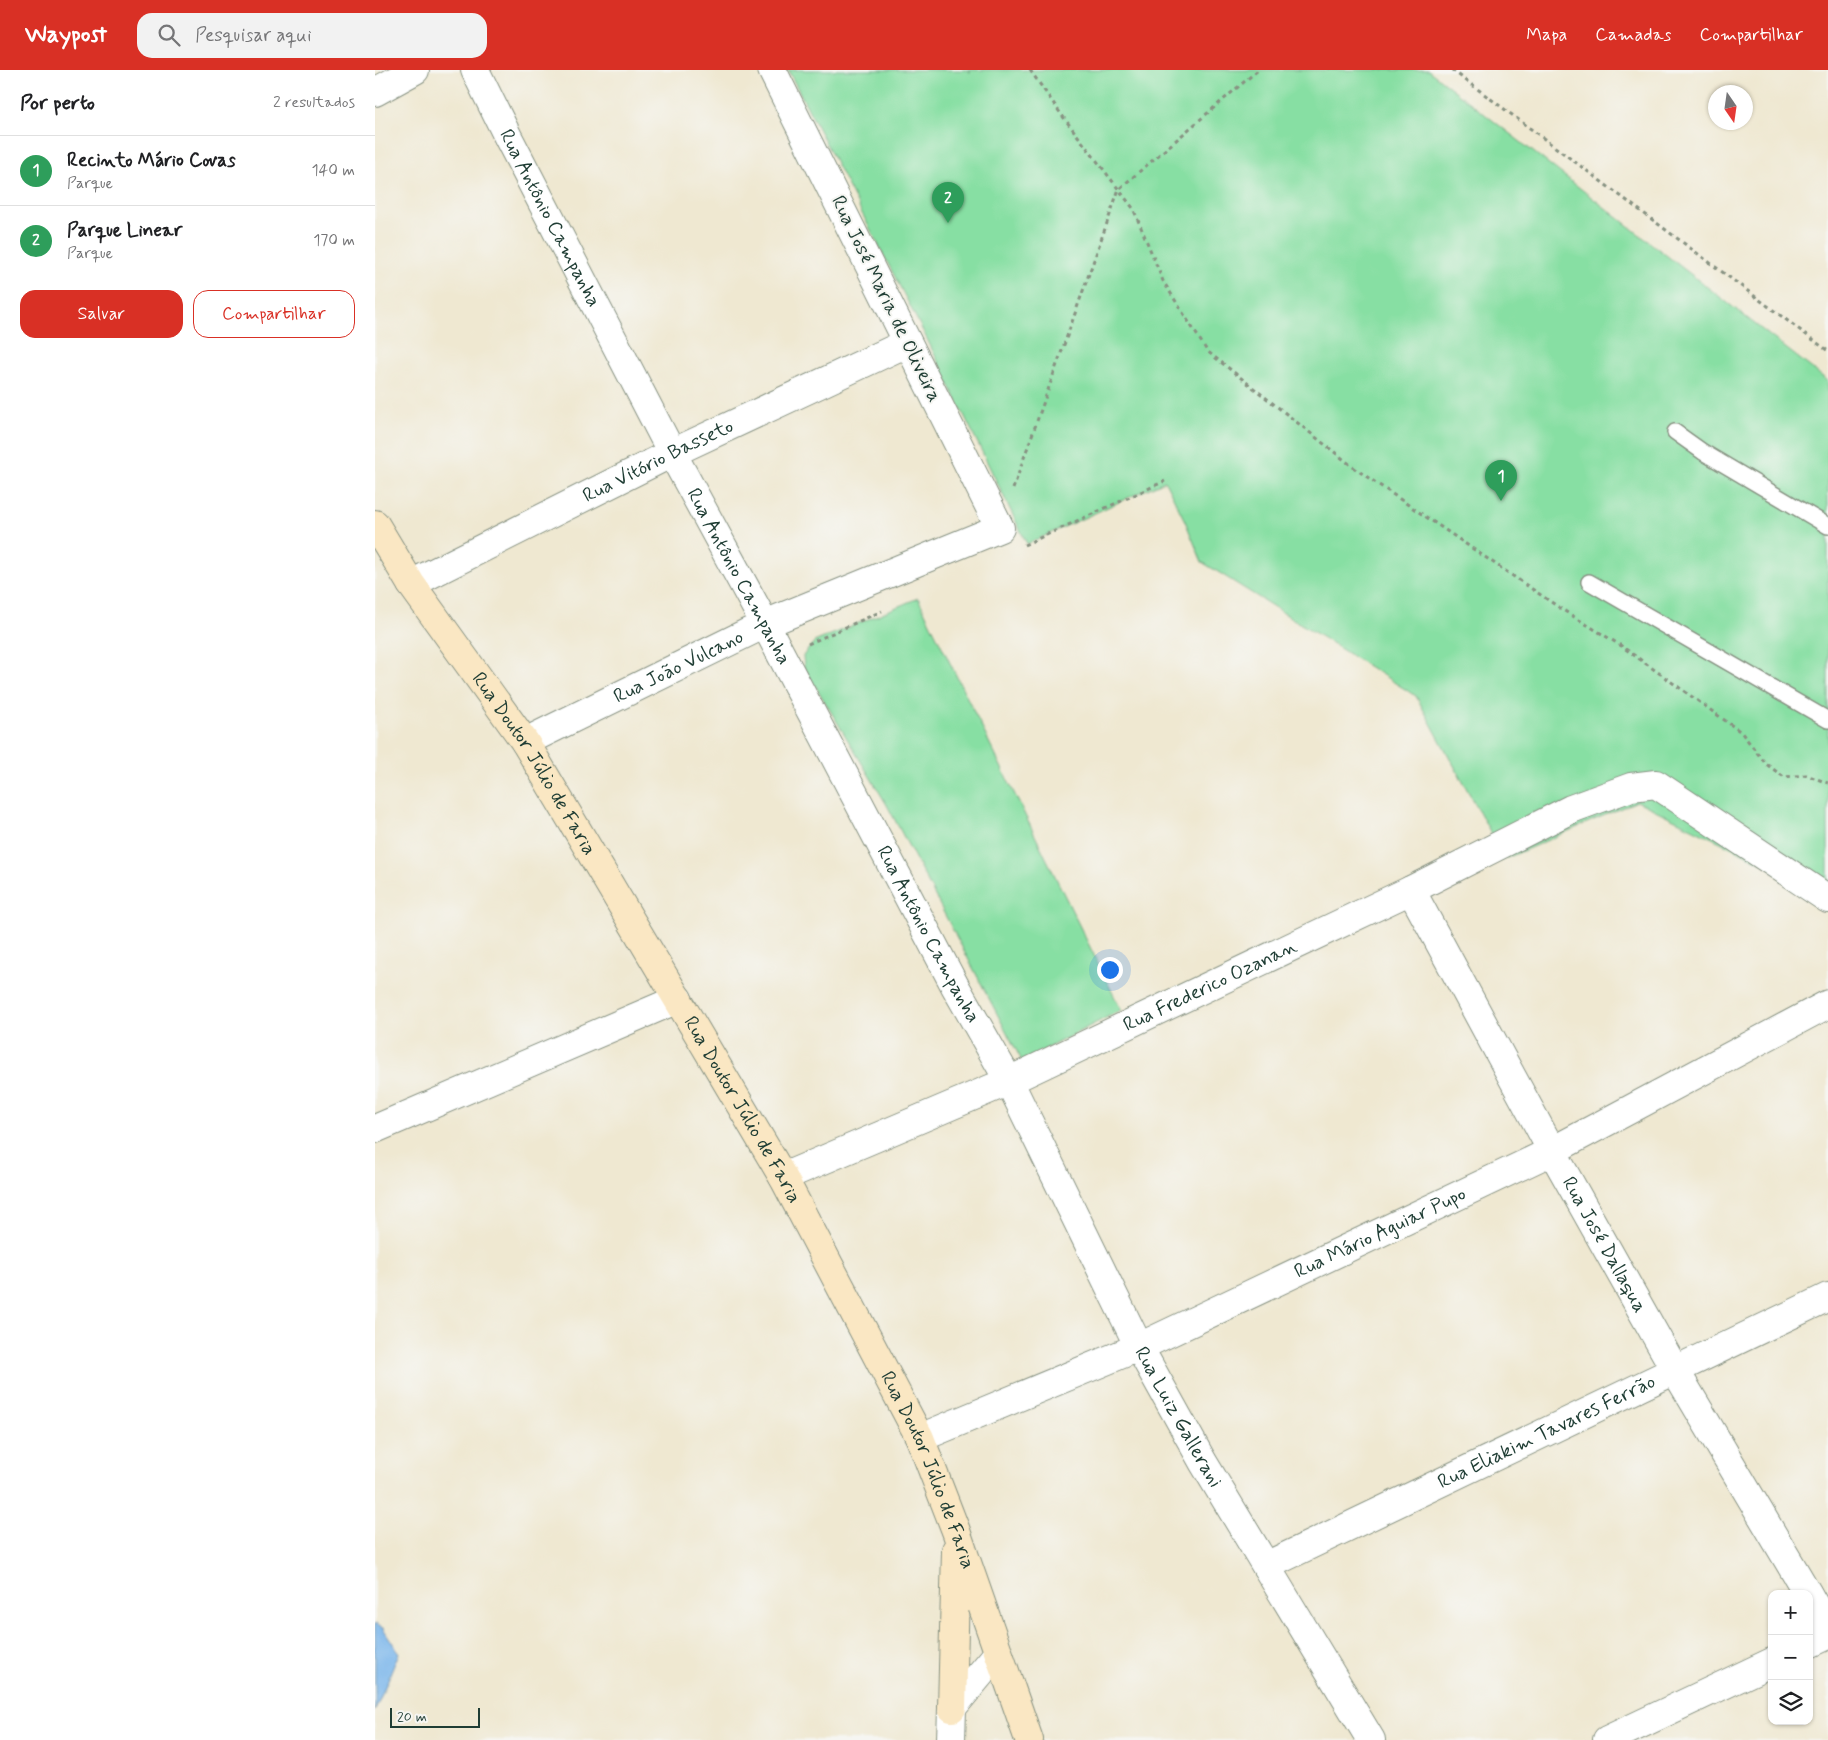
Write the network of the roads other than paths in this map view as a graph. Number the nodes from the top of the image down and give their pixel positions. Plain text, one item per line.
1 (415, 70) edge
2 (475, 70) edge
3 (772, 70) edge
4 (375, 92) edge
5 (907, 343) junction
6 (1675, 432) dead end
7 (672, 453) junction
8 (375, 524) edge
9 (1828, 526) edge
10 (1000, 528) joint
11 (1589, 582) dead end
12 (411, 584) junction
13 (765, 624) junction
14 (1828, 720) edge
15 (525, 742) junction
16 (1411, 890) junction
17 (1828, 899) edge
18 (678, 999) junction
19 (1828, 1004) edge
20 (1009, 1081) junction
21 (375, 1129) edge
22 (1552, 1151) junction
23 (783, 1177) junction
24 (1828, 1297) edge
25 (1139, 1347) junction
26 (1675, 1370) junction
27 (920, 1438) junction
28 (956, 1531) junction
29 (1266, 1566) junction
30 (1806, 1590) edge
31 (1813, 1602) edge
32 (1828, 1628) edge
33 (1828, 1635) edge
34 (1813, 1642) edge
35 (998, 1654) junction
36 (1768, 1664) edge
37 (952, 1708) junction
38 (951, 1740) edge
39 (1029, 1740) edge
40 (1371, 1740) edge
41 (1607, 1740) edge

1 - 4 street
2 - 7 street, Rua Antônio Campanha
3 - 5 street, Rua José Maria de Oliveira
5 - 7 street, Rua Vitório Basseto
5 - 10 street, Rua José Maria de Oliveira
6 - 9 lane
7 - 12 street, Rua Vitório Basseto
7 - 13 street, Rua Antônio Campanha
8 - 12 main road, Rua Doutor Júlio de Faria
10 - 13 street, Rua João Vulcano
11 - 14 lane
12 - 15 main road, Rua Doutor Júlio de Faria
13 - 15 street, Rua João Vulcano
13 - 20 street, Rua Antônio Campanha
15 - 18 main road, Rua Doutor Júlio de Faria
16 - 17 street, Rua Frederico Ozanan
16 - 20 street, Rua Frederico Ozanan
16 - 22 street, Rua José Dallaqua
18 - 21 street
18 - 23 main road, Rua Doutor Júlio de Faria
19 - 22 street, Rua Mário Aguiar Pupo
20 - 23 street, Rua Frederico Ozanan
20 - 25 street, Rua Luiz Gallerani
22 - 25 street, Rua Mário Aguiar Pupo
22 - 26 street, Rua José Dallaqua
23 - 27 main road, Rua Doutor Júlio de Faria
24 - 26 street, Rua Eliakim Tavares Ferrão
25 - 27 street, Rua Mário Aguiar Pupo
25 - 29 street, Rua Luiz Gallerani
26 - 29 street, Rua Eliakim Tavares Ferrão
26 - 30 street, Rua José Dallaqua
27 - 28 main road, Rua Doutor Júlio de Faria
28 - 35 main road, Rua Doutor Júlio de Faria
28 - 37 main road
29 - 40 street, Rua Luiz Gallerani
31 - 32 street, Rua José Dallaqua
33 - 34 street
35 - 37 street
35 - 39 main road, Rua Doutor Júlio de Faria
36 - 41 street
37 - 38 street

